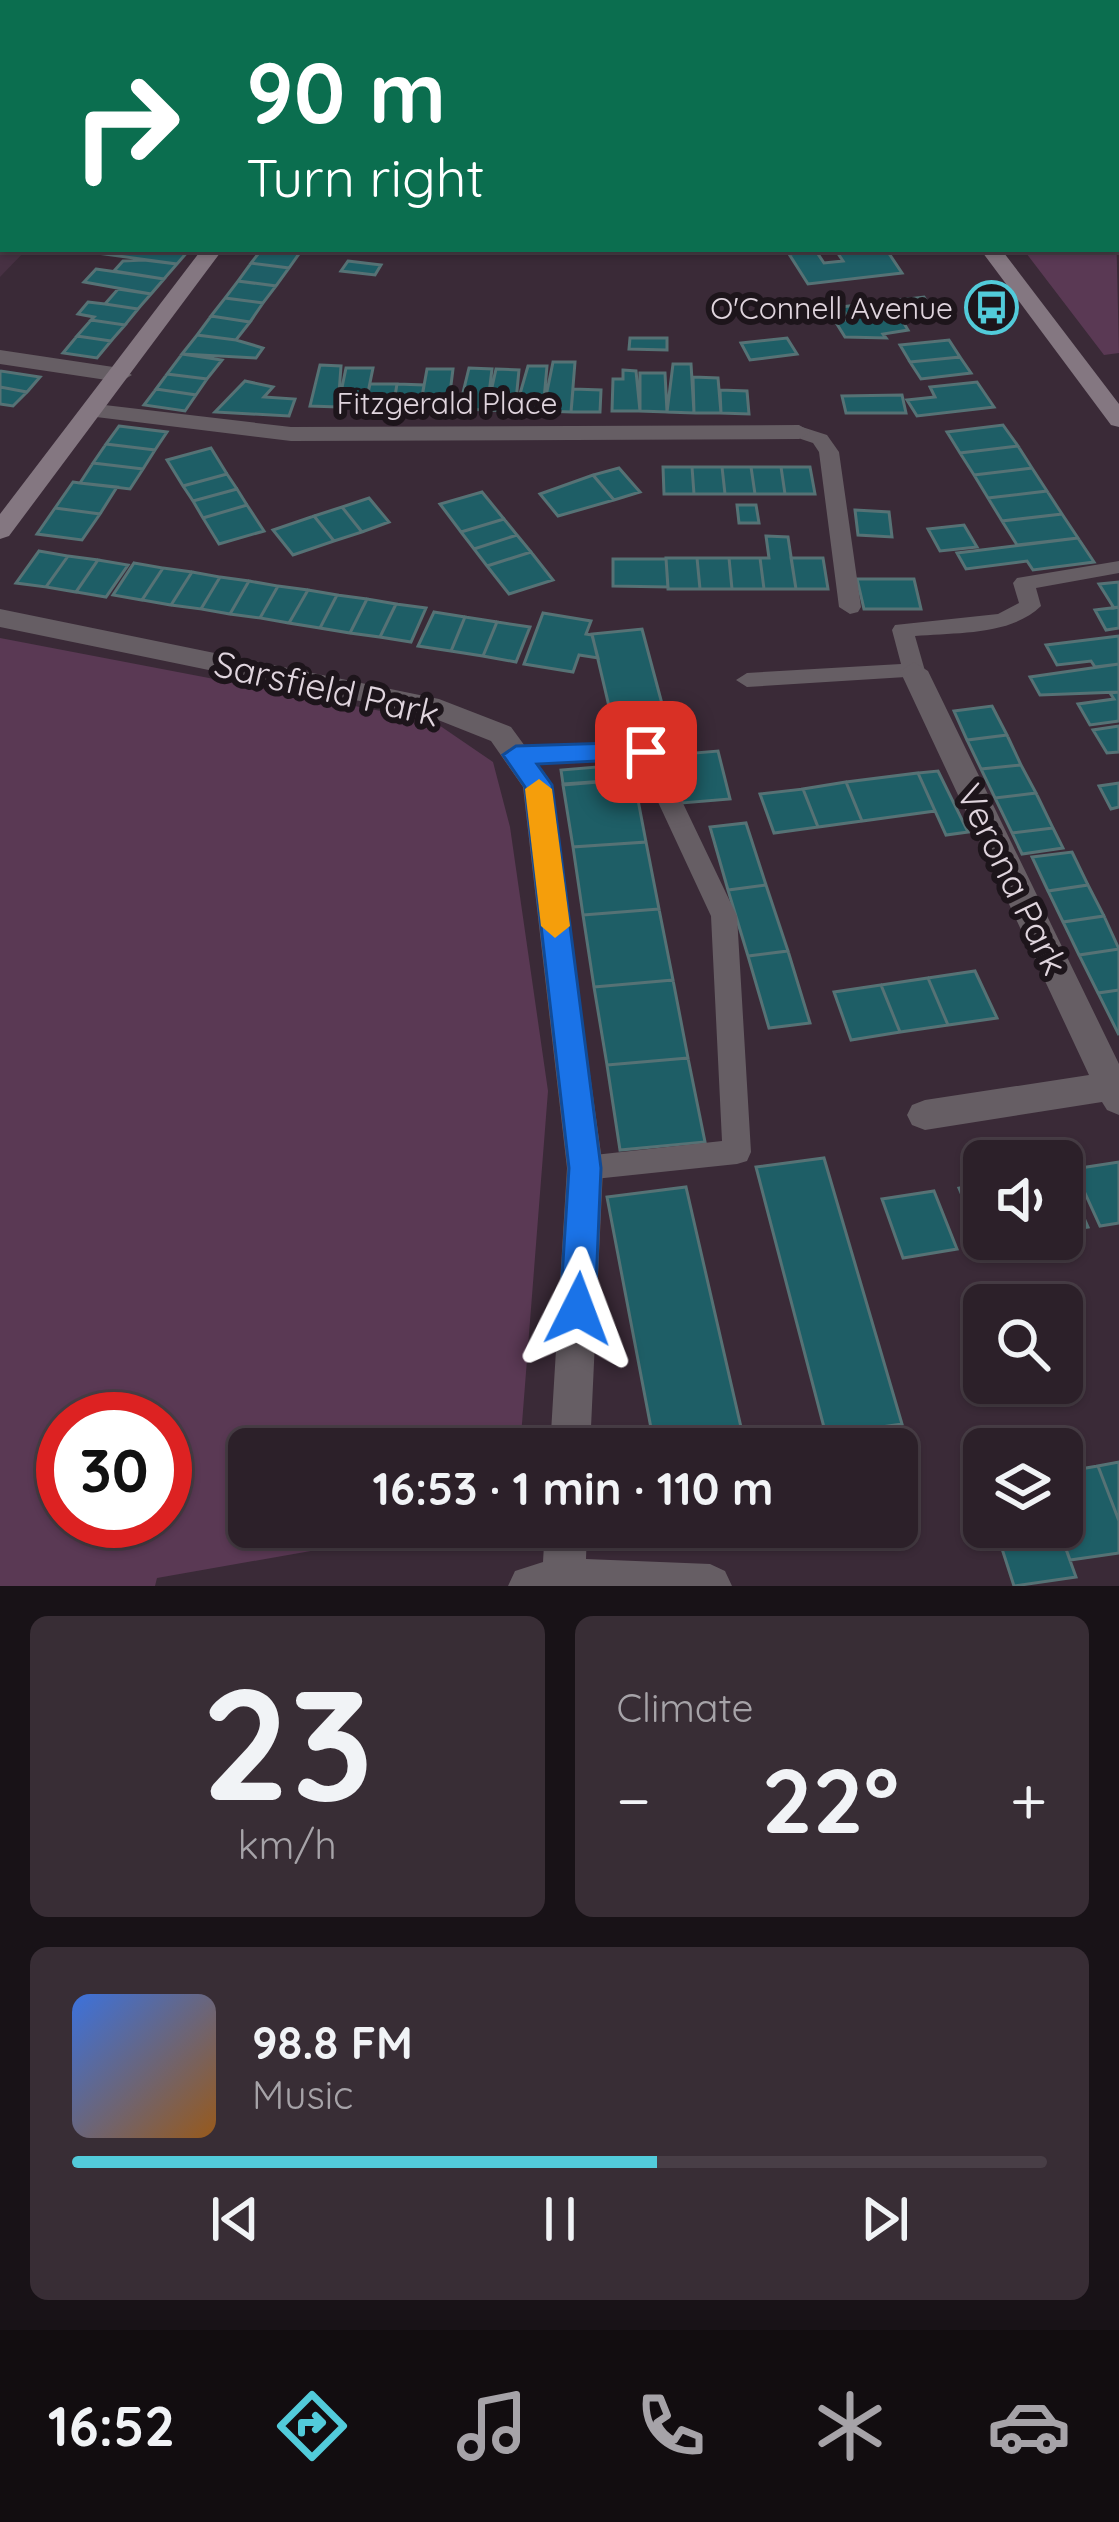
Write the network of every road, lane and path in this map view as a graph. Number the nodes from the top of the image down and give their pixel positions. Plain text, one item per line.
1 (211, 252) edge
2 (992, 252) edge
3 (0, 357) edge
4 (120, 375) junction
5 (1116, 410) edge
6 (96, 411) junction
7 (799, 433) joint
8 (0, 531) edge
9 (1119, 567) edge
10 (850, 607) dead end
11 (0, 618) edge
12 (914, 671) junction
13 (747, 680) dead end
14 (516, 755) junction
15 (1116, 1093) edge
16 (925, 1114) dead end
17 (585, 1168) junction
18 (571, 1428) edge
19 (558, 1548) edge
20 (546, 1583) edge
21 (710, 1586) edge

1 - 4 main road
2 - 5 main road
3 - 4 street
4 - 6 main road
6 - 7 street, Fitzgerald Place
6 - 8 main road
7 - 10 lane
9 - 12 lane
11 - 14 street, Sarsfield Park
12 - 13 lane
12 - 15 street, Verona Park
14 - 17 street, Sarsfield Park
14 - 17 lane
15 - 16 street, Verona Park
17 - 18 street, Sarsfield Park
19 - 20 street
20 - 21 street

